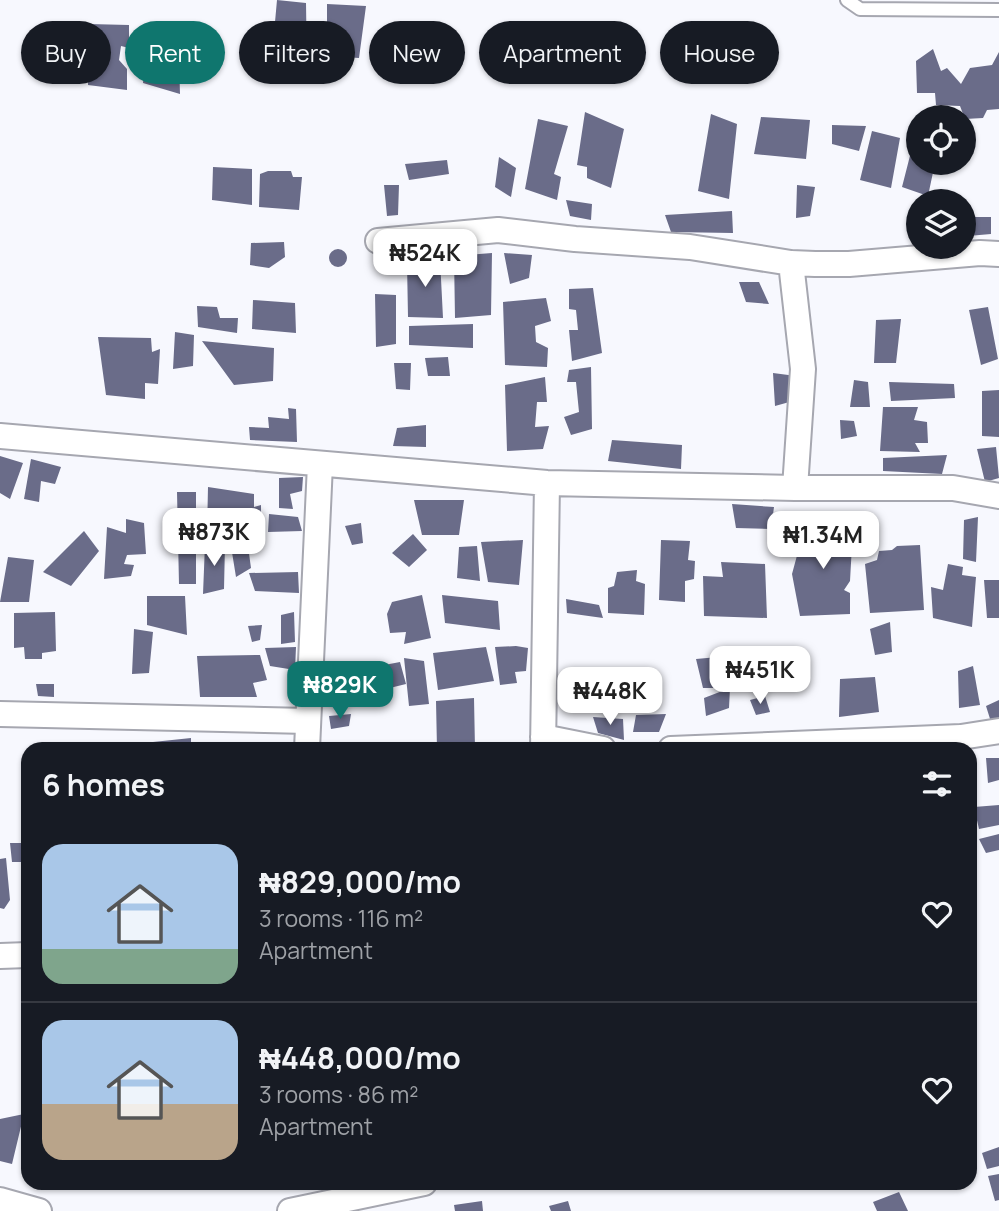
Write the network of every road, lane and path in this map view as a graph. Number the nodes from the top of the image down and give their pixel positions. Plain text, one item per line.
1 (847, 0) edge
2 (999, 10) edge
3 (378, 241) dead end
4 (999, 254) edge
5 (791, 263) junction
6 (0, 436) edge
7 (320, 464) junction
8 (547, 483) junction
9 (795, 488) junction
10 (999, 496) edge
11 (0, 714) edge
12 (307, 721) junction
13 (999, 731) edge
14 (307, 742) edge
15 (543, 742) edge
16 (840, 742) edge
17 (21, 955) edge
18 (0, 956) edge
19 (375, 1190) edge
20 (0, 1200) edge
21 (305, 1200) edge
22 (39, 1211) edge

1 - 2 lane
3 - 5 street
4 - 5 street
5 - 9 street
6 - 7 street
7 - 8 street
7 - 12 street
8 - 9 street
8 - 15 street
9 - 10 street
11 - 12 street
12 - 14 street
13 - 16 street
17 - 18 street
19 - 21 street
20 - 22 street

